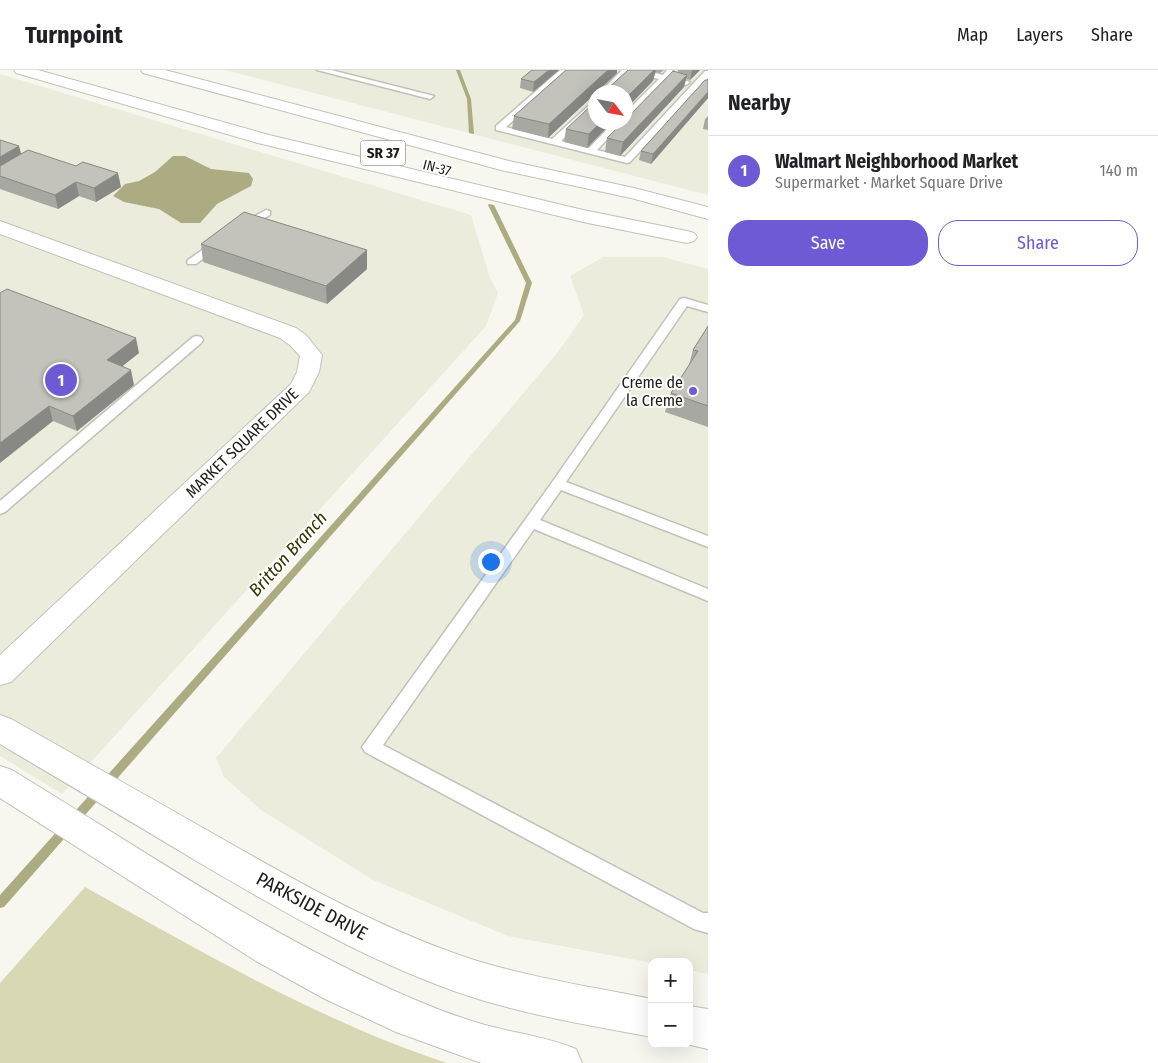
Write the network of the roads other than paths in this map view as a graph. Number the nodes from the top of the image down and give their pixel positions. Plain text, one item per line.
1 (21, 70) edge
2 (78, 70) edge
3 (148, 70) edge
4 (208, 70) edge
5 (321, 70) edge
6 (565, 70) edge
7 (628, 70) edge
8 (673, 70) edge
9 (708, 73) edge
10 (665, 78) junction
11 (698, 84) junction
12 (265, 85) dead end
13 (612, 85) edge
14 (154, 91) dead end
15 (430, 96) dead end
16 (310, 97) dead end
17 (588, 109) edge
18 (633, 110) edge
19 (612, 130) edge
20 (304, 132) dead end
21 (554, 142) junction
22 (591, 151) junction
23 (634, 193) junction
24 (708, 213) edge
25 (266, 214) dead end
26 (0, 227) edge
27 (687, 237) junction
28 (708, 242) edge
29 (192, 262) dead end
30 (708, 309) edge
31 (197, 340) dead end
32 (558, 484) junction
33 (0, 509) edge
34 (531, 522) junction
35 (708, 542) edge
36 (708, 595) edge
37 (0, 673) edge
38 (0, 728) edge
39 (0, 780) edge
40 (708, 923) edge
41 (648, 1017) edge
42 (693, 1027) edge
43 (708, 1029) edge
44 (562, 1063) edge

1 - 27 main road
2 - 14 main road
3 - 23 main road, IN-37 / SR 37
4 - 12 main road
5 - 15 lane
6 - 21 lane
7 - 10 lane
7 - 13 lane
8 - 10 lane
9 - 11 lane
10 - 11 lane
10 - 18 lane
11 - 22 lane
16 - 23 main road
17 - 21 lane
19 - 22 lane
20 - 27 main road, IN-37 / SR 37
21 - 22 lane
23 - 24 main road, IN-37 / SR 37
25 - 29 lane
26 - 37 main road, MARKET SQUARE DRIVE
27 - 28 main road, IN-37 / SR 37
30 - 32 lane
31 - 33 lane
32 - 34 lane
32 - 35 lane
34 - 36 lane
34 - 40 lane
38 - 41 main road, PARKSIDE DRIVE
39 - 44 main road
42 - 43 main road

